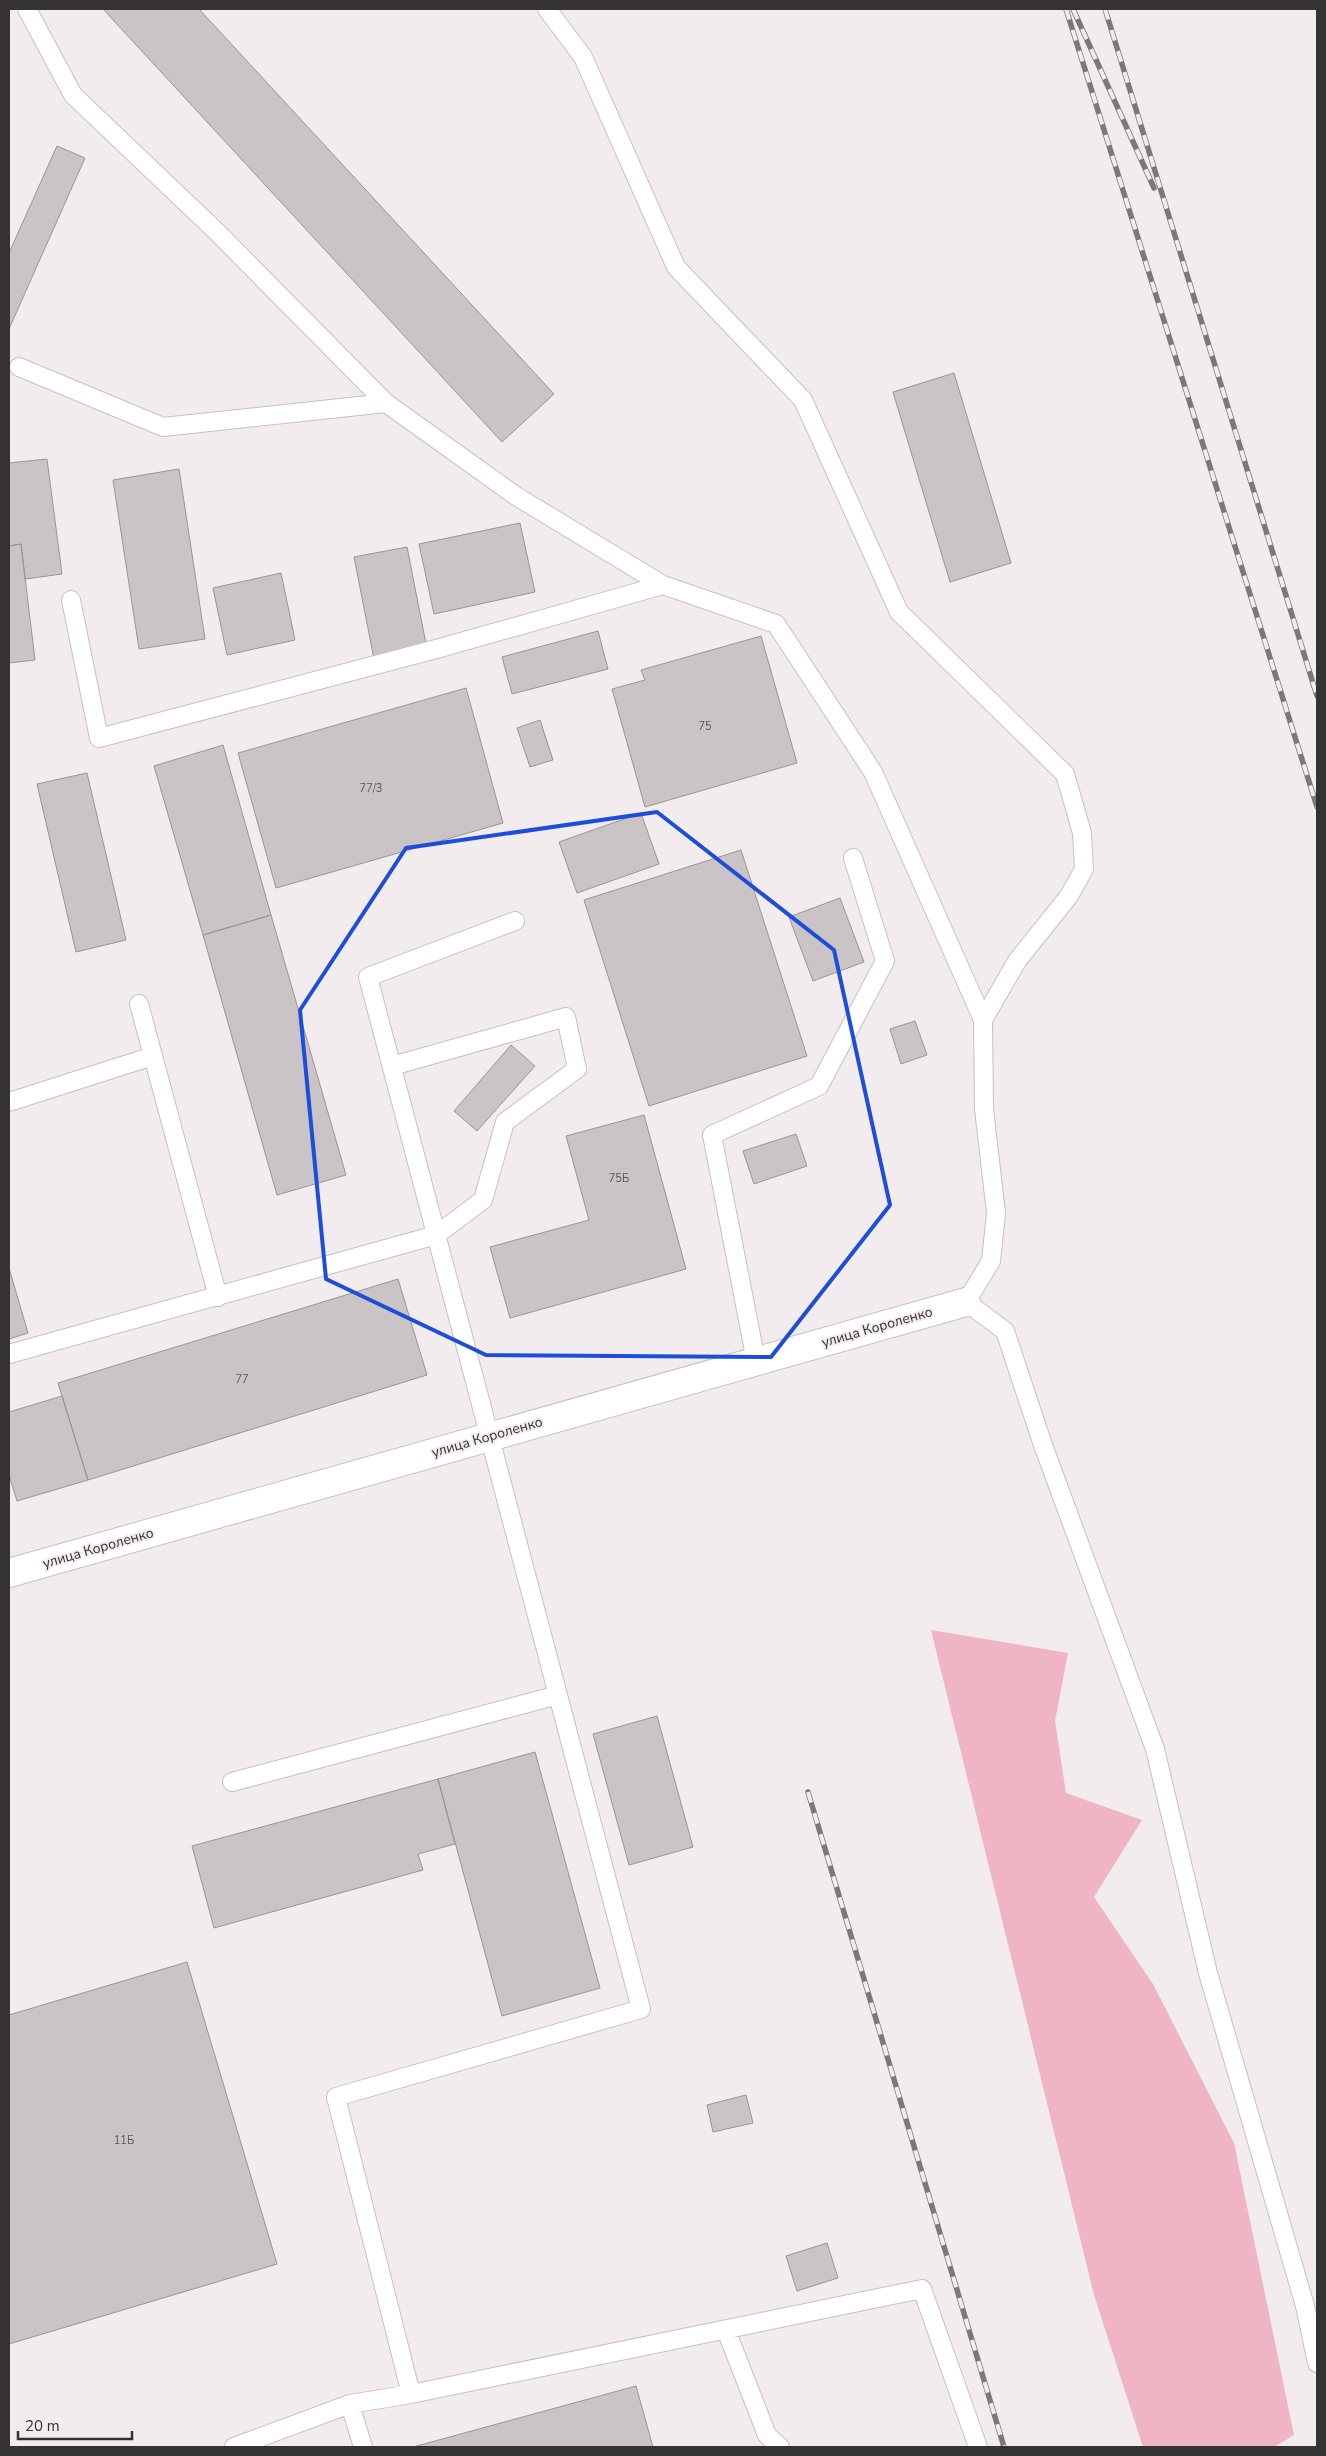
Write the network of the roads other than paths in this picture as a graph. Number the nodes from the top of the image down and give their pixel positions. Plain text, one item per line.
1 (26, 9) edge
2 (547, 9) edge
3 (19, 367) dead end
4 (386, 403) junction
5 (662, 585) junction
6 (70, 600) dead end
7 (852, 858) dead end
8 (515, 921) dead end
9 (139, 1004) dead end
10 (983, 1020) junction
11 (153, 1056) junction
12 (392, 1066) junction
13 (9, 1102) edge
14 (436, 1236) junction
15 (218, 1297) junction
16 (966, 1302) junction
17 (9, 1354) edge
18 (756, 1361) junction
19 (489, 1437) junction
20 (9, 1573) edge
21 (558, 1694) junction
22 (232, 1782) dead end
23 (726, 2330) junction
24 (1317, 2363) edge
25 (411, 2394) junction
26 (350, 2404) junction
27 (234, 2447) edge
28 (363, 2447) edge
29 (780, 2447) edge
30 (978, 2447) edge

1 - 4 lane
2 - 10 lane
3 - 4 lane
4 - 5 lane
5 - 6 lane
5 - 10 lane
7 - 18 lane
8 - 12 lane
9 - 11 lane
10 - 16 lane
11 - 13 lane
11 - 15 lane
12 - 14 lane
12 - 14 lane
14 - 15 lane
14 - 19 lane
15 - 17 lane
16 - 18 street, улица Короленко
16 - 24 lane
18 - 19 street, улица Короленко
19 - 20 street, улица Короленко
19 - 21 lane
21 - 22 lane
21 - 25 lane
23 - 25 lane
23 - 29 lane
23 - 30 lane
25 - 26 lane
26 - 27 lane
26 - 28 lane

